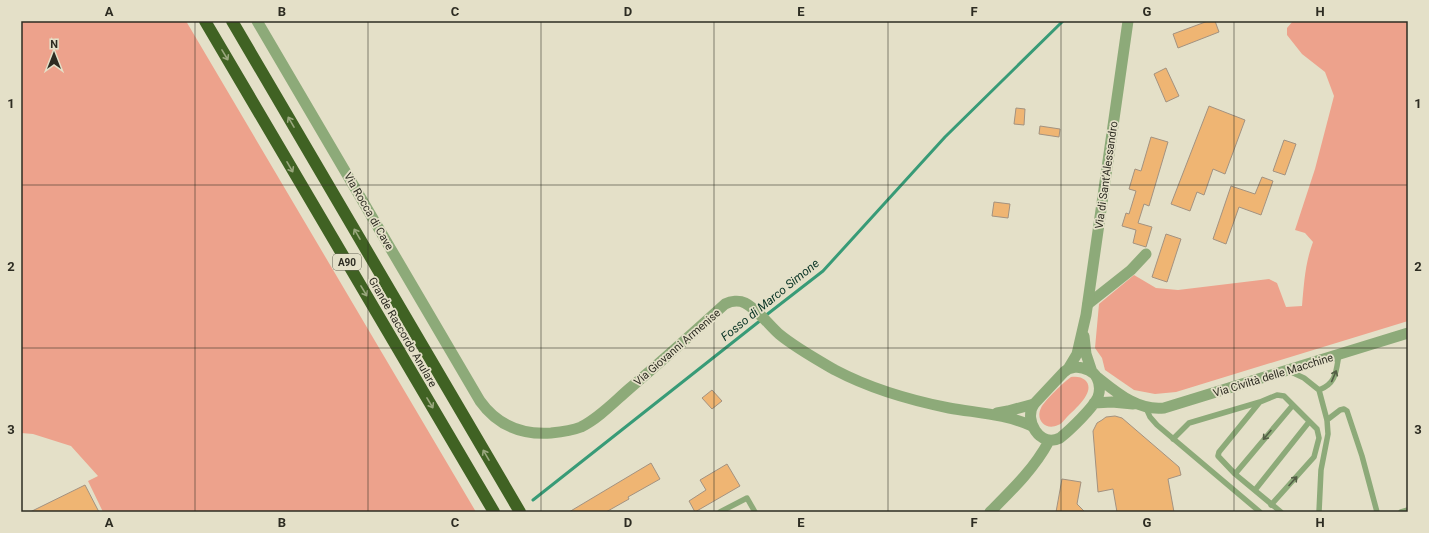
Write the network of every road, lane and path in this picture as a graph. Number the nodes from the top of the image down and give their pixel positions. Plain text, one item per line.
1 (205, 21) edge
2 (232, 21) edge
3 (257, 21) edge
4 (1128, 21) edge
5 (1146, 254) dead end
6 (1088, 304) junction
7 (1084, 330) junction
8 (1408, 333) edge
9 (1339, 354) junction
10 (1068, 369) junction
11 (1287, 370) junction
12 (1094, 374) junction
13 (1318, 390) junction
14 (480, 401) joint
15 (1260, 402) junction
16 (1094, 403) junction
17 (1034, 404) junction
18 (1293, 405) junction
19 (1142, 406) junction
20 (989, 414) junction
21 (1327, 420) junction
22 (1309, 422) junction
23 (1032, 426) junction
24 (1174, 439) junction
25 (1049, 441) junction
26 (1314, 457) junction
27 (1324, 457) junction
28 (1235, 474) junction
29 (1254, 490) junction
30 (1271, 505) junction
31 (491, 508) edge
32 (1408, 510) edge
33 (520, 512) edge
34 (720, 512) edge
35 (755, 512) edge
36 (990, 512) edge
37 (1260, 512) edge
38 (1281, 512) edge
39 (1319, 512) edge
40 (1377, 512) edge
41 (1401, 512) edge

1 -> 31 highway, Grande Raccordo Anulare / A90
33 -> 2 highway, Grande Raccordo Anulare / A90
3 - 14 street, Via Rocca di Cave
4 - 6 street, Via di Sant'Alessandro
5 - 6 street
6 - 7 street, Via di Sant'Alessandro
7 - 10 street, Via di Sant'Alessandro
7 - 12 street, Via di Sant'Alessandro
8 - 9 street, Via Civiltà delle Macchine
9 - 11 street, Via Civiltà delle Macchine
13 -> 9 lane
10 - 12 street
10 - 17 street, Via di Sant'Alessandro
11 - 13 lane
11 - 19 street, Via Civiltà delle Macchine
12 - 16 street, Via di Sant'Alessandro
12 - 19 street
13 - 21 lane
14 - 20 street, Via Giovanni Armenise
15 - 18 lane
15 - 24 lane
15 - 28 lane
16 - 19 street, Via Civiltà delle Macchine
16 - 25 street, Via di Sant'Alessandro
17 - 20 street, Via Giovanni Armenise
17 - 23 street
18 - 22 lane
18 -> 28 lane
19 - 24 lane
20 - 23 street, Via Giovanni Armenise
21 - 27 lane
21 - 40 lane
22 - 26 lane
22 - 29 lane
23 - 25 street
24 - 37 lane
25 - 36 street
26 - 27 lane
30 -> 26 lane
27 - 39 lane
28 - 29 lane
29 - 30 lane
30 - 38 lane
32 - 41 lane
34 - 35 lane

